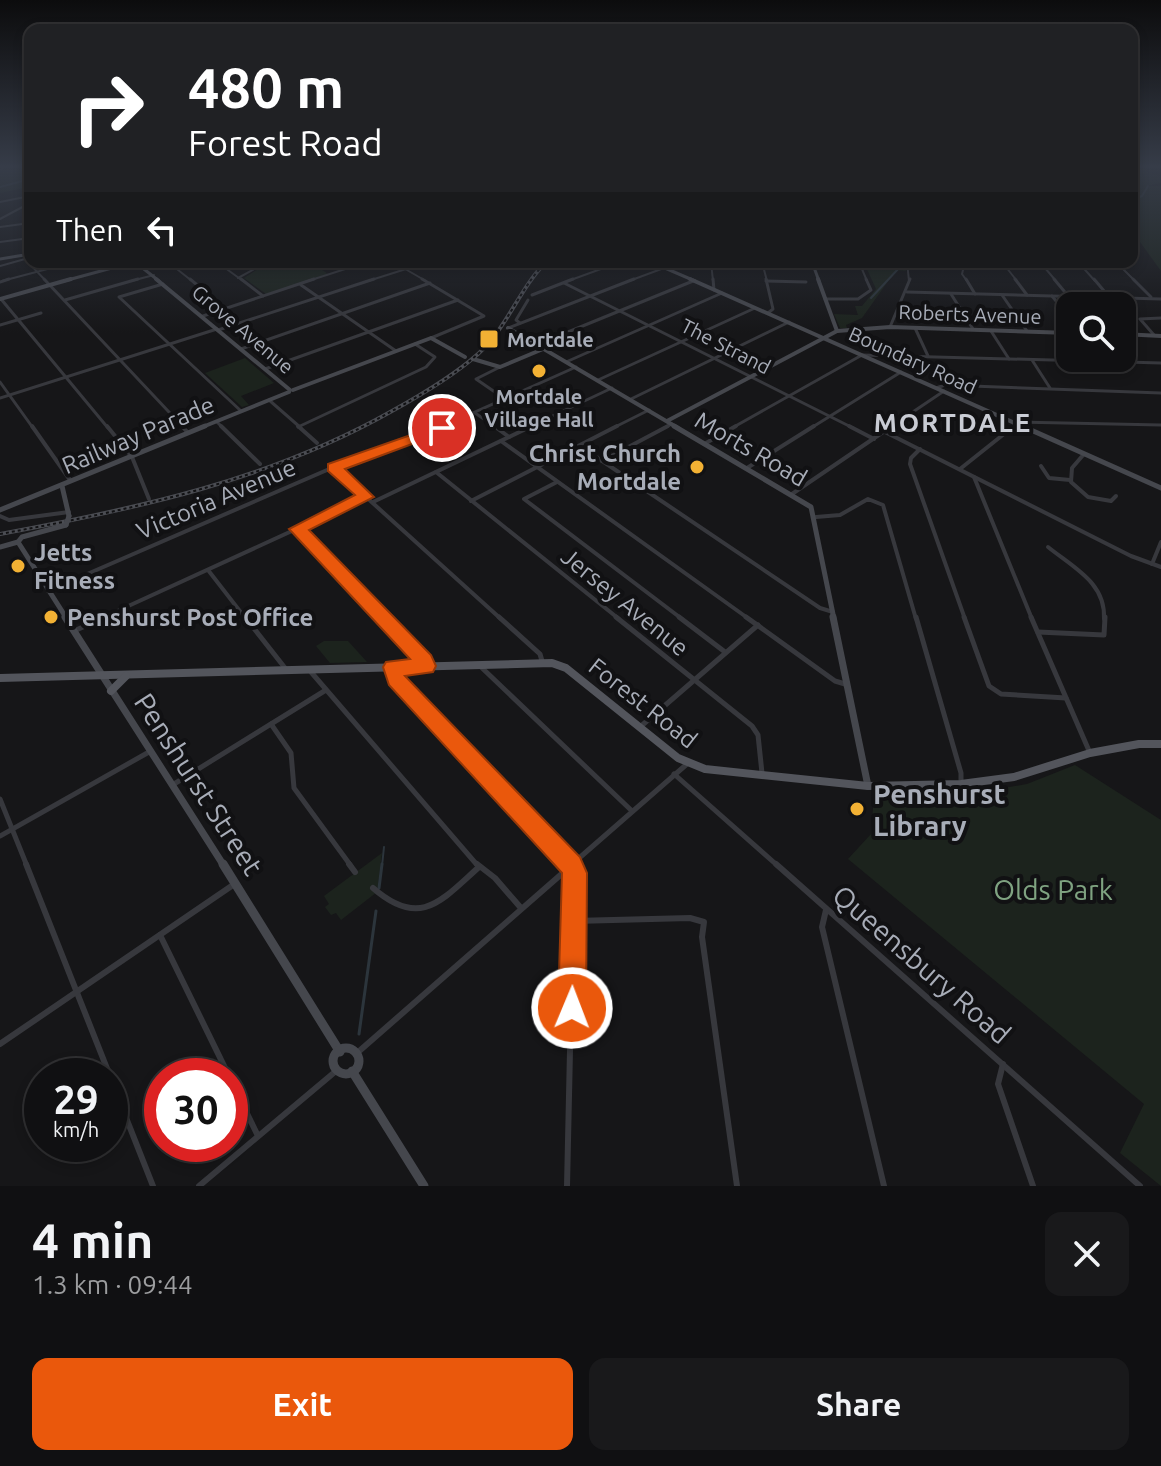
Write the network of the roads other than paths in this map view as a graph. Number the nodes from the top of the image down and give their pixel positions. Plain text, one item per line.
1 (24, 224) edge
2 (0, 227) edge
3 (24, 239) edge
4 (0, 242) edge
5 (24, 256) edge
6 (24, 257) edge
7 (0, 259) edge
8 (0, 266) edge
9 (35, 268) edge
10 (52, 268) edge
11 (114, 268) edge
12 (144, 268) edge
13 (175, 268) edge
14 (225, 268) edge
15 (256, 268) edge
16 (350, 268) edge
17 (604, 268) edge
18 (664, 268) joint
19 (712, 268) edge
20 (763, 268) edge
21 (814, 268) edge
22 (862, 268) edge
23 (909, 268) edge
24 (964, 268) edge
25 (1006, 268) edge
26 (1045, 268) edge
27 (1083, 268) edge
28 (1122, 268) edge
29 (406, 269) joint
30 (37, 272) junction
31 (154, 275) junction
32 (238, 278) junction
33 (693, 281) junction
34 (766, 281) junction
35 (0, 282) edge
36 (806, 282) dead end
37 (164, 283) junction
38 (430, 283) junction
39 (564, 283) junction
40 (50, 285) junction
41 (301, 285) junction
42 (714, 290) junction
43 (907, 292) junction
44 (1065, 292) edge
45 (1105, 292) edge
46 (722, 293) junction
47 (951, 294) junction
48 (975, 294) junction
49 (532, 295) dead end
50 (1002, 295) junction
51 (591, 296) junction
52 (1027, 296) junction
53 (1052, 296) junction
54 (1056, 296) edge
55 (264, 297) junction
56 (318, 298) junction
57 (0, 299) edge
58 (825, 299) junction
59 (1136, 299) edge
60 (1152, 299) junction
61 (1161, 299) edge
62 (65, 300) junction
63 (458, 300) junction
64 (528, 300) dead end
65 (1056, 301) edge
66 (755, 308) junction
67 (226, 309) junction
68 (619, 311) junction
69 (41, 313) dead end
70 (768, 313) junction
71 (342, 314) junction
72 (203, 316) junction
73 (1161, 318) edge
74 (19, 319) junction
75 (789, 322) junction
76 (520, 323) junction
77 (0, 325) edge
78 (650, 325) junction
79 (890, 327) junction
80 (508, 328) joint
81 (915, 328) junction
82 (218, 329) junction
83 (973, 330) junction
84 (837, 331) junction
85 (991, 331) junction
86 (1027, 331) junction
87 (368, 332) junction
88 (1056, 332) edge
89 (1136, 334) edge
90 (1154, 335) junction
91 (1161, 336) edge
92 (431, 338) junction
93 (824, 338) junction
94 (681, 341) junction
95 (169, 344) junction
96 (415, 344) junction
97 (536, 345) junction
98 (241, 349) junction
99 (543, 349) junction
100 (396, 351) junction
101 (862, 355) junction
102 (928, 356) junction
103 (465, 357) dead end
104 (715, 358) junction
105 (473, 359) dead end
106 (1009, 359) junction
107 (119, 360) junction
108 (1032, 360) junction
109 (566, 362) junction
110 (1161, 363) edge
111 (500, 367) junction
112 (576, 367) junction
113 (265, 369) junction
114 (901, 372) junction
115 (751, 376) junction
116 (66, 377) junction
117 (598, 380) junction
118 (0, 382) edge
119 (612, 388) junction
120 (936, 388) junction
121 (1051, 389) junction
122 (291, 391) junction
123 (944, 391) junction
124 (1161, 393) edge
125 (10, 395) junction
126 (789, 396) junction
127 (0, 398) edge
128 (505, 399) junction
129 (631, 399) junction
130 (269, 400) junction
131 (649, 410) junction
132 (241, 411) junction
133 (475, 413) junction
134 (830, 417) junction
135 (217, 422) junction
136 (669, 422) junction
137 (1015, 423) junction
138 (1161, 425) edge
139 (298, 427) junction
140 (885, 432) junction
141 (189, 433) junction
142 (509, 437) junction
143 (874, 439) junction
144 (501, 441) junction
145 (317, 443) dead end
146 (706, 443) junction
147 (580, 446) junction
148 (920, 449) junction
149 (1084, 454) junction
150 (132, 457) junction
151 (602, 461) junction
152 (260, 464) dead end
153 (1041, 466) dead end
154 (538, 467) junction
155 (334, 468) junction
156 (747, 468) junction
157 (960, 469) junction
158 (436, 472) junction
159 (974, 477) junction
160 (1070, 480) junction
161 (559, 481) junction
162 (72, 482) junction
163 (62, 486) junction
164 (1161, 488) edge
165 (792, 494) junction
166 (1116, 496) dead end
167 (366, 497) junction
168 (149, 499) dead end
169 (471, 501) junction
170 (373, 502) junction
171 (0, 513) edge
172 (69, 514) junction
173 (816, 517) junction
174 (298, 529) junction
175 (18, 542) junction
176 (1161, 542) edge
177 (0, 547) edge
178 (1048, 547) dead end
179 (1152, 564) junction
180 (1161, 567) edge
181 (208, 570) junction
182 (48, 591) junction
183 (833, 612) junction
184 (758, 625) junction
185 (74, 631) junction
186 (1038, 632) junction
187 (725, 652) junction
188 (542, 662) junction
189 (478, 664) junction
190 (493, 664) junction
191 (426, 666) junction
192 (393, 667) junction
193 (309, 669) junction
194 (285, 670) junction
195 (488, 674) junction
196 (128, 675) junction
197 (101, 676) junction
198 (0, 678) edge
199 (694, 680) junction
200 (847, 685) junction
201 (326, 690) junction
202 (111, 691) junction
203 (1066, 698) junction
204 (271, 724) junction
205 (640, 727) junction
206 (1161, 744) edge
207 (152, 751) junction
208 (1090, 753) junction
209 (687, 764) junction
210 (674, 774) junction
211 (762, 775) junction
212 (174, 784) junction
213 (961, 784) junction
214 (868, 786) junction
215 (0, 799) edge
216 (632, 811) junction
217 (12, 829) junction
218 (0, 836) edge
219 (571, 866) junction
220 (479, 867) junction
221 (355, 872) dead end
222 (235, 884) junction
223 (373, 888) dead end
224 (521, 908) junction
225 (826, 910) junction
226 (574, 921) junction
227 (160, 935) junction
228 (76, 992) junction
229 (0, 1044) edge
230 (340, 1052) junction
231 (357, 1053) junction
232 (103, 1058) edge
233 (220, 1058) edge
234 (1003, 1064) junction
235 (336, 1071) junction
236 (352, 1071) junction
237 (248, 1116) edge
238 (128, 1122) edge
239 (258, 1136) junction
240 (153, 1186) edge
241 (199, 1186) edge
242 (424, 1186) edge
243 (567, 1186) edge
244 (737, 1186) edge
245 (884, 1186) edge
246 (1033, 1186) edge
247 (1140, 1186) edge

1 - 2 street
3 - 4 street
5 - 7 street
6 - 8 street
9 - 30 street
10 - 30 street
11 - 40 street
12 - 31 street, Grove Avenue
13 - 67 street
14 - 32 street
15 - 32 street
16 - 41 street
17 - 39 street
18 - 33 street, Boundary Road
18 - 51 street
19 - 42 street
20 - 34 street
21 - 58 street
22 - 58 street
23 - 43 street
24 - 48 street
25 - 52 street
26 - 44 street
27 - 45 street
28 - 60 street
29 - 38 street
29 - 56 street
30 - 35 street
30 - 40 street
31 - 37 street, Grove Avenue
31 - 62 street
32 - 55 street
33 - 42 street, Boundary Road
33 - 68 street
34 - 36 street
34 - 70 street
37 - 72 street, Grove Avenue
37 - 95 street
38 - 63 street
38 - 71 street
39 - 49 street
39 - 51 street, The Strand
40 - 57 street
40 - 62 street
41 - 55 street
41 - 56 street
42 - 46 street, Boundary Road
43 - 47 street
43 - 79 street
46 - 66 street, Boundary Road
46 - 78 street
47 - 48 street
47 - 83 street
48 - 50 street
50 - 52 street
50 - 86 street
51 - 68 street, The Strand
51 - 76 street
52 - 53 street
53 - 54 street
53 - 65 street
55 - 67 street
56 - 71 street
56 - 82 street
57 - 74 street
58 - 84 street
59 - 60 street
60 - 61 street
62 - 107 street
63 - 87 street
63 - 92 street, Railway Parade
64 - 76 street
66 - 70 street, Boundary Road
66 - 94 street
67 - 72 street
68 - 78 street, The Strand
68 - 97 street
69 - 74 street
70 - 75 street, Boundary Road
71 - 87 street
71 - 98 street
72 - 82 street, Grove Avenue
73 - 90 street
74 - 77 street
74 - 116 street
75 - 93 street, Boundary Road
75 - 104 street
76 - 80 street
78 - 94 street, The Strand
78 - 109 street
79 - 81 street, Roberts Avenue
79 - 84 street, Roberts Avenue
80 - 97 street, Morts Road
81 - 83 street, Roberts Avenue
81 - 102 street
82 - 95 street
82 - 98 street, Grove Avenue
83 - 85 street, Roberts Avenue
84 - 93 street, Roberts Avenue
85 - 86 street, Roberts Avenue
85 - 106 street
86 - 88 street, Roberts Avenue
87 - 100 street
87 - 113 street
89 - 90 street
90 - 91 street
92 - 96 street, Railway Parade
92 - 103 street
93 - 101 street, Boundary Road
93 - 115 street, Roberts Avenue
94 - 104 street, The Strand
94 - 117 street
95 - 107 street
95 - 132 street
96 - 100 street, Railway Parade
96 - 139 street
97 - 99 street, Morts Road
98 - 113 street, Grove Avenue
99 - 109 street, Morts Road
99 - 111 street
100 - 122 street, Railway Parade
101 - 102 street
101 - 114 street, Boundary Road
101 - 126 street
102 - 106 street
104 - 115 street, The Strand
104 - 129 street
105 - 111 street
106 - 108 street
107 - 116 street
107 - 141 street
108 - 110 street
108 - 121 street
109 - 112 street, Morts Road
111 - 128 street
112 - 117 street, Morts Road
112 - 128 street, Victoria Avenue
113 - 122 street, Grove Avenue
114 - 120 street, Boundary Road
114 - 134 street
115 - 126 street, The Strand
115 - 136 street, Roberts Avenue
116 - 125 street
116 - 150 street
117 - 119 street, Morts Road
118 - 125 street
119 - 129 street, Morts Road
119 - 142 street
120 - 121 street
120 - 123 street, Boundary Road
121 - 124 street
122 - 130 street, Railway Parade
123 - 137 street, Boundary Road
123 - 140 street
125 - 127 street
125 - 162 street
126 - 134 street, The Strand
126 - 146 street
128 - 133 street, Victoria Avenue
129 - 131 street, Morts Road
130 - 132 street, Railway Parade
130 - 139 street
131 - 136 street, Morts Road
131 - 147 street
132 - 135 street, Railway Parade
133 - 142 street
133 - 155 street, Victoria Avenue
134 - 143 street, The Strand
134 - 156 street
135 - 141 street, Railway Parade
135 - 152 street
136 - 146 street, Morts Road
136 - 151 street
137 - 138 street
137 - 149 street, Boundary Road
137 - 157 street
139 - 145 street
140 - 143 street
140 - 148 street
141 - 150 street, Railway Parade
142 - 144 street
143 - 165 street
144 - 154 street
144 - 158 street
146 - 156 street, Morts Road
147 - 151 street
147 - 154 street
148 - 157 street
148 - 203 street
149 - 160 street
149 - 164 street, Boundary Road
150 - 162 street, Railway Parade
150 - 168 street
151 - 183 street
153 - 160 street
154 - 161 street
154 - 169 street
155 - 167 street
155 - 182 street, Victoria Avenue
156 - 165 street, Morts Road
157 - 159 street
158 - 169 street, Jersey Avenue
158 - 170 street
159 - 179 street
159 - 186 street
160 - 166 street
161 - 184 street
161 - 187 street
162 - 163 street, Railway Parade
163 - 171 street, Railway Parade
163 - 172 street
165 - 173 street, Morts Road
167 - 170 street
167 - 174 street
169 - 199 street, Jersey Avenue
170 - 188 street
171 - 172 street
172 - 175 street, bridge
173 - 183 street, Morts Road
173 - 213 street
174 - 181 street
174 - 191 street
175 - 177 street
175 - 182 street, Penshurst Street
176 - 179 street
178 - 186 street
179 - 180 street
181 - 185 street
181 - 194 street
182 - 185 street, Penshurst Street
183 - 200 street, Morts Road
184 - 187 street
184 - 200 street
185 - 197 street, Penshurst Street
186 - 203 street
187 - 199 street
188 - 190 main road, Forest Road
188 - 205 main road, Forest Road
189 - 190 main road, Forest Road
189 - 191 main road, Forest Road
189 - 195 street
190 - 195 street
191 - 192 main road, Forest Road
192 - 193 main road, Forest Road
192 - 219 street
193 - 194 main road, Forest Road
193 - 201 street
194 - 196 main road, Forest Road
195 - 216 street
196 - 197 main road, Forest Road
196 - 202 main road
197 - 198 main road, Forest Road
197 - 202 street, Penshurst Street
199 - 205 street
199 - 211 street, Jersey Avenue
200 - 214 street, Morts Road
201 - 204 street
201 - 220 street
202 - 207 street, Penshurst Street
203 - 208 street
204 - 212 street
204 - 221 street
205 - 209 main road, Forest Road
206 - 208 main road, Forest Road
207 - 212 street, Penshurst Street
207 - 217 street
208 - 213 main road, Forest Road
209 - 210 street
209 - 211 main road, Forest Road
210 - 216 street
210 - 225 street, Queensbury Road
211 - 214 main road, Forest Road
212 - 222 street, Penshurst Street
213 - 214 main road, Forest Road
215 - 217 street
216 - 219 street
217 - 218 street
217 - 228 street
219 - 224 street
219 - 226 street
220 - 223 street
220 - 224 street
222 - 227 street
222 - 230 street, Penshurst Street
224 - 231 street
225 - 234 street, Queensbury Road
225 - 245 street
226 - 243 street
226 - 244 street
227 - 228 street
227 - 233 street
228 - 229 street
228 - 232 street
230 - 231 street
230 - 235 street
231 - 236 street
234 - 246 street
234 - 247 street, Queensbury Road
235 - 236 street
235 - 239 street
236 - 242 street
237 - 239 street
238 - 240 street
239 - 241 street

